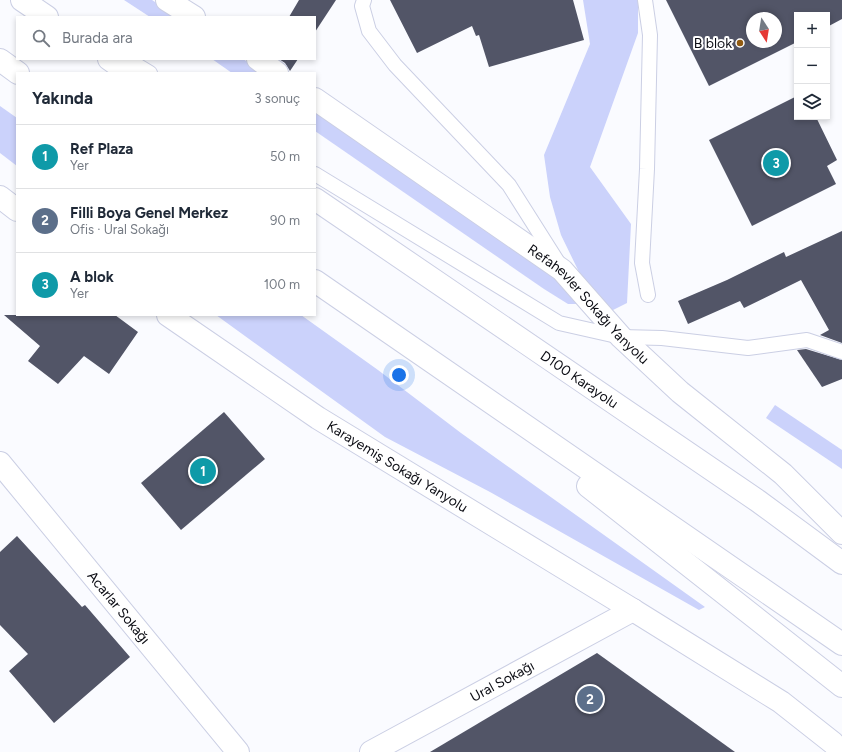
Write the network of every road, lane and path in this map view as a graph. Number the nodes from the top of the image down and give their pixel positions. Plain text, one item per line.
1 (22, 0) edge
2 (30, 0) edge
3 (167, 0) edge
4 (364, 0) edge
5 (645, 0) edge
6 (46, 16) edge
7 (56, 16) edge
8 (192, 16) edge
9 (0, 60) edge
10 (110, 60) edge
11 (129, 60) edge
12 (259, 60) edge
13 (17, 72) edge
14 (128, 72) edge
15 (148, 72) edge
16 (277, 72) edge
17 (316, 100) edge
18 (316, 175) edge
19 (0, 197) edge
20 (316, 200) edge
21 (16, 209) edge
22 (562, 270) junction
23 (316, 282) edge
24 (648, 295) dead end
25 (169, 316) edge
26 (621, 337) junction
27 (842, 352) edge
28 (424, 357) junction
29 (0, 463) edge
30 (842, 533) edge
31 (842, 563) edge
32 (633, 610) junction
33 (842, 644) edge
34 (842, 686) edge
35 (238, 752) edge
36 (371, 752) edge
37 (841, 752) edge

1 - 6 main road
2 - 7 lane
3 - 8 main road
4 - 22 lane
5 - 24 lane
9 - 13 main road
10 - 14 main road
11 - 15 lane
12 - 16 main road
17 - 22 main road, Refahevler Sokağı Yanyolu
18 - 26 lane
19 - 21 main road
20 - 31 main road, D100 Karayolu
22 - 26 main road, Refahevler Sokağı Yanyolu
23 - 28 main road
25 - 32 main road, Karayemiş Sokağı Yanyolu
26 - 27 lane
26 - 30 main road, Refahevler Sokağı Yanyolu
28 - 33 main road
28 - 34 main road
29 - 35 main road, Acarlar Sokağı
32 - 36 main road, Ural Sokağı
32 - 37 main road, Karayemiş Sokağı Yanyolu

